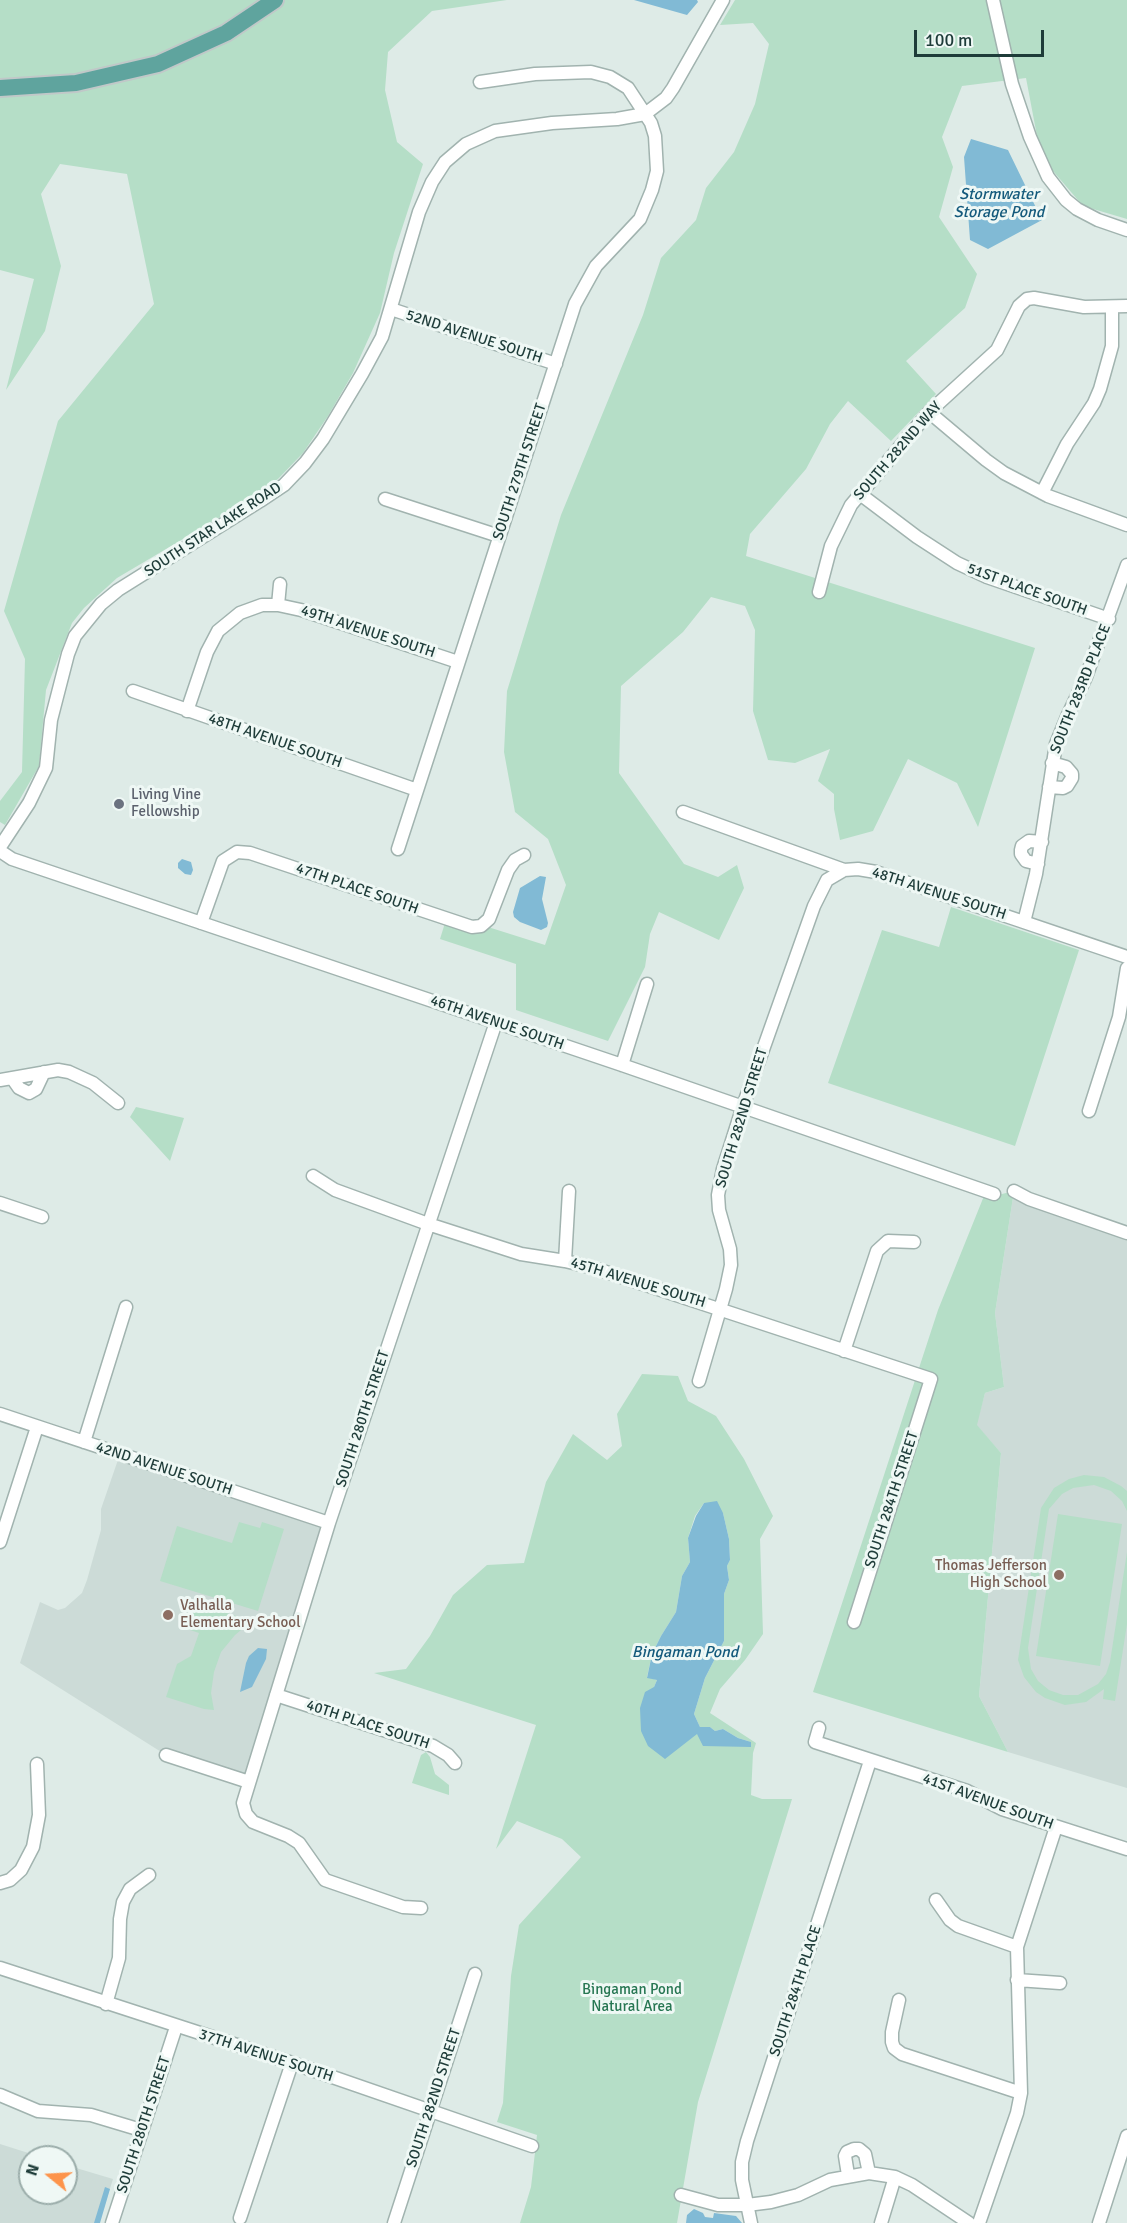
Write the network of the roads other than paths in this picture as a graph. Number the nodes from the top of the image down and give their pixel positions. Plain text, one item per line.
1 (275, 0) edge
2 (723, 0) edge
3 (993, 0) edge
4 (480, 82) dead end
5 (0, 88) edge
6 (645, 114) junction
7 (1127, 230) edge
8 (1127, 306) edge
9 (1112, 308) junction
10 (391, 309) junction
11 (556, 364) junction
12 (929, 412) junction
13 (1042, 493) junction
14 (860, 494) junction
15 (385, 499) dead end
16 (1127, 525) edge
17 (498, 536) junction
18 (1127, 565) edge
19 (280, 584) dead end
20 (819, 592) dead end
21 (279, 604) junction
22 (1109, 619) junction
23 (458, 662) junction
24 (133, 691) dead end
25 (187, 711) junction
26 (1052, 763) junction
27 (1049, 787) junction
28 (417, 790) junction
29 (683, 812) dead end
30 (1042, 842) junction
31 (0, 849) edge
32 (398, 849) dead end
33 (524, 855) dead end
34 (1038, 864) junction
35 (844, 870) junction
36 (1024, 922) junction
37 (201, 923) junction
38 (1127, 957) edge
39 (1127, 968) edge
40 (647, 984) dead end
41 (496, 1022) junction
42 (622, 1065) junction
43 (6, 1079) edge
44 (118, 1103) dead end
45 (742, 1106) junction
46 (1089, 1111) dead end
47 (313, 1176) dead end
48 (569, 1191) dead end
49 (1014, 1191) dead end
50 (994, 1194) dead end
51 (0, 1203) edge
52 (42, 1217) dead end
53 (428, 1224) junction
54 (1127, 1233) edge
55 (914, 1242) dead end
56 (565, 1261) junction
57 (126, 1307) dead end
58 (720, 1309) junction
59 (844, 1351) junction
60 (930, 1379) joint
61 (699, 1381) dead end
62 (0, 1414) edge
63 (37, 1426) junction
64 (84, 1442) junction
65 (329, 1523) junction
66 (0, 1542) edge
67 (854, 1622) dead end
68 (276, 1695) junction
69 (819, 1728) dead end
70 (166, 1755) dead end
71 (870, 1761) junction
72 (455, 1763) dead end
73 (37, 1764) dead end
74 (249, 1782) junction
75 (1056, 1827) junction
76 (1127, 1849) edge
77 (149, 1875) dead end
78 (0, 1883) edge
79 (936, 1900) dead end
80 (421, 1908) dead end
81 (1017, 1947) junction
82 (0, 1968) edge
83 (475, 1974) dead end
84 (1017, 1980) junction
85 (1060, 1983) dead end
86 (899, 2000) dead end
87 (106, 2004) junction
88 (176, 2027) junction
89 (292, 2063) junction
90 (1022, 2093) junction
91 (0, 2095) edge
92 (430, 2112) junction
93 (141, 2130) junction
94 (1127, 2136) edge
95 (532, 2146) dead end
96 (869, 2173) junction
97 (848, 2175) junction
98 (895, 2177) junction
99 (681, 2195) dead end
100 (747, 2205) junction
101 (240, 2218) dead end
102 (112, 2223) edge
103 (394, 2223) edge
104 (751, 2223) edge
105 (881, 2223) edge
106 (969, 2223) edge
107 (980, 2223) edge
108 (1099, 2223) edge

1 - 5 main road
2 - 6 street, SOUTH STAR LAKE ROAD
3 - 7 street
4 - 6 street, SOUTH 279TH STREET
6 - 10 street, SOUTH STAR LAKE ROAD
6 - 11 street, SOUTH 279TH STREET
8 - 9 street
9 - 12 street, SOUTH 282ND WAY
9 - 13 street
10 - 11 street, 52ND AVENUE SOUTH
10 - 31 street, SOUTH STAR LAKE ROAD
11 - 17 street, SOUTH 279TH STREET
12 - 13 street
12 - 14 street, SOUTH 282ND WAY
13 - 16 street
14 - 20 street, SOUTH 282ND WAY
14 - 22 street, 51ST PLACE SOUTH
15 - 17 street
17 - 23 street, SOUTH 279TH STREET
18 - 22 street, SOUTH 283RD PLACE
19 - 21 street
21 - 23 street, 49TH AVENUE SOUTH
21 - 25 street, 49TH AVENUE SOUTH
22 - 26 street, SOUTH 283RD PLACE
23 - 28 street, SOUTH 279TH STREET
24 - 25 street, 48TH AVENUE SOUTH
25 - 28 street, 48TH AVENUE SOUTH
26 - 27 street, SOUTH 283RD PLACE
26 - 27 street
27 - 30 street, SOUTH 283RD PLACE
28 - 32 street, SOUTH 279TH STREET
29 - 35 street, 48TH AVENUE SOUTH
30 - 34 street, SOUTH 283RD PLACE
30 - 34 street
31 - 37 street, 46TH AVENUE SOUTH
33 - 37 street, 47TH PLACE SOUTH
34 - 36 street, SOUTH 283RD PLACE
35 - 36 street, 48TH AVENUE SOUTH
35 - 45 street, SOUTH 282ND STREET
36 - 38 street, 48TH AVENUE SOUTH
37 - 41 street, 46TH AVENUE SOUTH
39 - 46 street
40 - 42 street
41 - 42 street, 46TH AVENUE SOUTH
41 - 53 street, SOUTH 280TH STREET
42 - 45 street, 46TH AVENUE SOUTH
43 - 44 street
45 - 50 street, 46TH AVENUE SOUTH
45 - 58 street, SOUTH 282ND STREET
47 - 53 street, 45TH AVENUE SOUTH
48 - 56 street
49 - 54 street
51 - 52 street
53 - 56 street, 45TH AVENUE SOUTH
53 - 65 street, SOUTH 280TH STREET
55 - 59 street
56 - 58 street, 45TH AVENUE SOUTH
57 - 64 street
58 - 59 street, 45TH AVENUE SOUTH
58 - 61 street, SOUTH 282ND STREET
59 - 60 street, 45TH AVENUE SOUTH
60 - 67 street, SOUTH 284TH STREET
62 - 63 street, 42ND AVENUE SOUTH
63 - 64 street, 42ND AVENUE SOUTH
63 - 66 street
64 - 65 street, 42ND AVENUE SOUTH
65 - 68 street, SOUTH 280TH STREET
68 - 72 street, 40TH PLACE SOUTH
68 - 74 street, SOUTH 280TH STREET
69 - 71 street, 41ST AVENUE SOUTH
70 - 74 street
71 - 75 street, 41ST AVENUE SOUTH
71 - 100 street, SOUTH 284TH PLACE
73 - 78 street
74 - 80 street, SOUTH 280TH STREET
75 - 76 street, 41ST AVENUE SOUTH
75 - 81 street
77 - 87 street
79 - 81 street
81 - 84 street
82 - 87 street, 37TH AVENUE SOUTH
83 - 92 street, SOUTH 282ND STREET
84 - 85 street
84 - 90 street
86 - 90 street
87 - 88 street, 37TH AVENUE SOUTH
88 - 89 street, 37TH AVENUE SOUTH
88 - 93 street, SOUTH 280TH STREET
89 - 92 street, 37TH AVENUE SOUTH
89 - 101 street
90 - 107 street
91 - 93 street
92 - 95 street, 37TH AVENUE SOUTH
92 - 103 street, SOUTH 282ND STREET
93 - 102 street, SOUTH 280TH STREET
94 - 108 street
96 - 97 street
96 - 97 street
96 - 98 street
97 - 100 street
98 - 105 street
98 - 106 street
99 - 100 street
100 - 104 street, SOUTH 284TH PLACE

